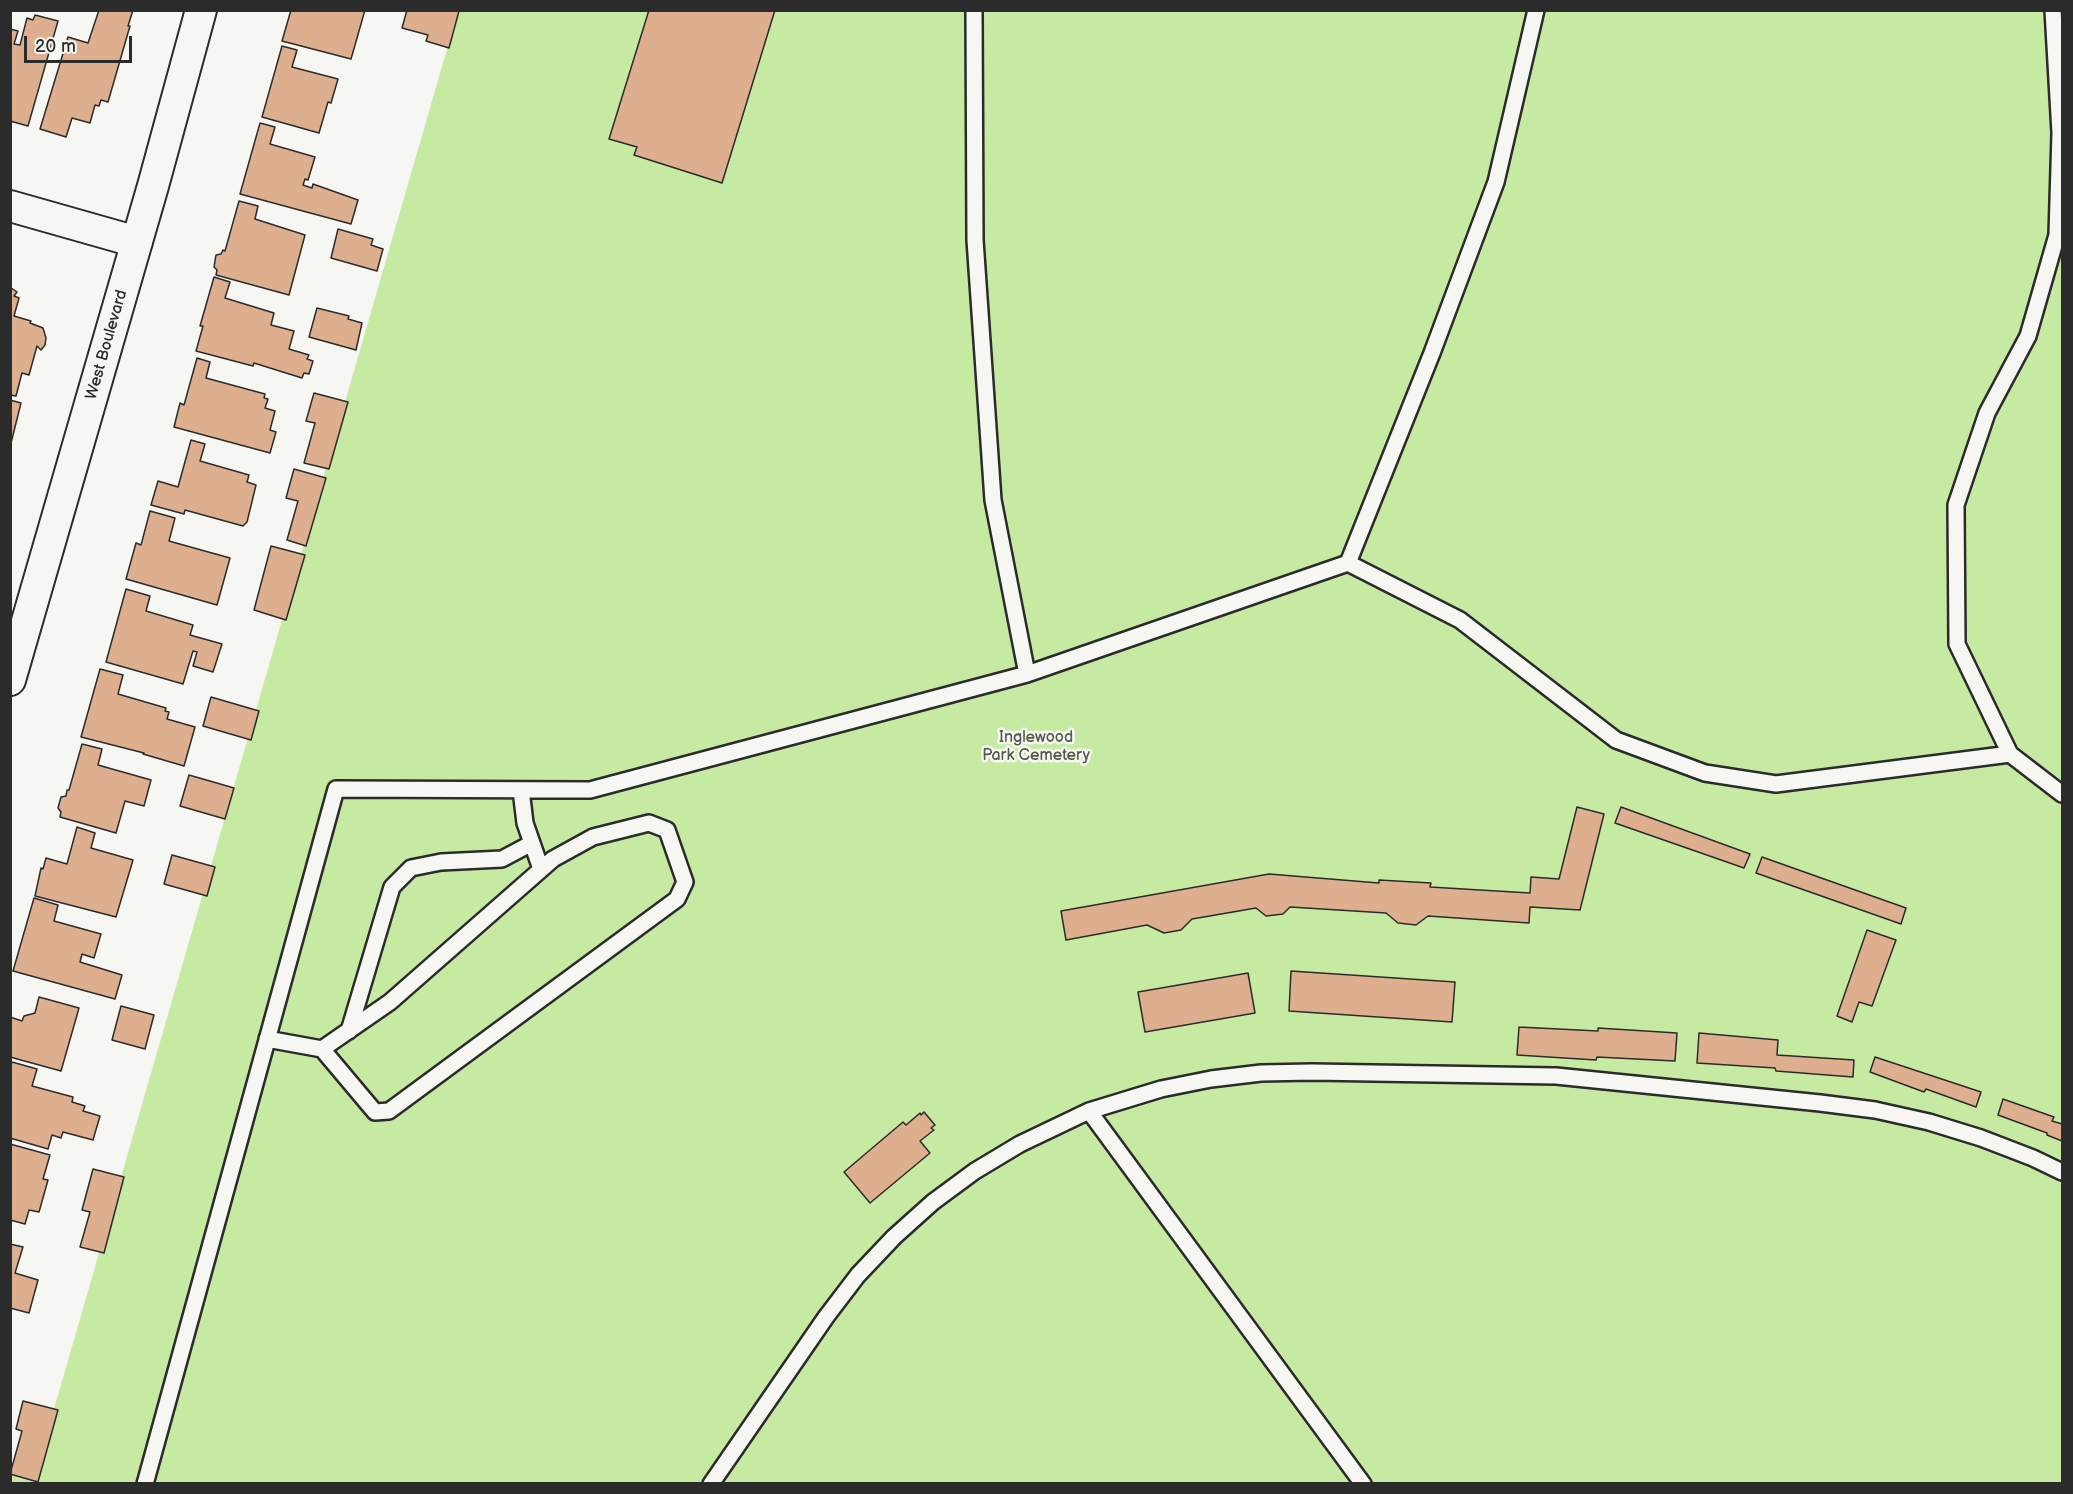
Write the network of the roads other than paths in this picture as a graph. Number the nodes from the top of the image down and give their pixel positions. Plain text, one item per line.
1 (201, 10) edge
2 (974, 10) edge
3 (1536, 10) edge
4 (2053, 10) edge
5 (10, 206) edge
6 (137, 242) junction
7 (1348, 563) junction
8 (1027, 674) junction
9 (10, 680) edge
10 (2010, 754) junction
11 (521, 790) junction
12 (2062, 794) edge
13 (532, 843) junction
14 (541, 869) junction
15 (349, 1031) junction
16 (267, 1039) junction
17 (322, 1049) junction
18 (1089, 1111) junction
19 (2062, 1172) edge
20 (145, 1484) edge
21 (711, 1484) edge
22 (1363, 1484) edge

1 - 6 street, West Boulevard
2 - 8 lane
3 - 7 lane
4 - 10 lane
5 - 6 street
6 - 9 street, West Boulevard
7 - 8 lane
7 - 10 lane
8 - 11 lane
10 - 12 lane
11 - 13 lane
11 - 16 lane
13 - 14 lane
13 - 15 lane
14 - 15 lane
14 - 17 lane
15 - 17 lane
16 - 17 lane
16 - 20 lane
18 - 19 lane
18 - 21 lane
18 - 22 lane

